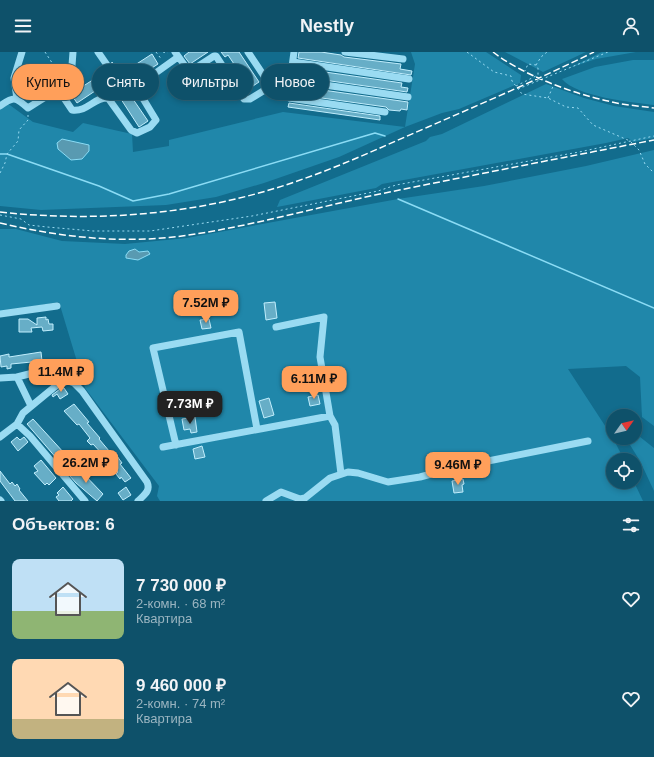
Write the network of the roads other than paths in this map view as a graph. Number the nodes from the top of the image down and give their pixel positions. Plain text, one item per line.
1 (22, 52) edge
2 (73, 52) edge
3 (98, 52) edge
4 (248, 52) edge
5 (294, 52) edge
6 (345, 52) edge
7 (177, 54) edge
8 (403, 59) dead end
9 (293, 62) joint
10 (18, 64) edge
11 (73, 64) edge
12 (106, 64) edge
13 (408, 79) dead end
14 (329, 86) edge
15 (408, 97) dead end
16 (12, 99) edge
17 (18, 100) edge
18 (41, 100) edge
19 (65, 100) edge
20 (303, 100) edge
21 (0, 106) edge
22 (385, 112) dead end
23 (57, 306) dead end
24 (0, 314) edge
25 (276, 326) dead end
26 (37, 372) dead end
27 (17, 377) junction
28 (0, 378) edge
29 (31, 406) junction
30 (330, 416) junction
31 (17, 424) junction
32 (257, 429) junction
33 (0, 437) edge
34 (588, 441) dead end
35 (176, 445) junction
36 (163, 447) dead end
37 (341, 474) junction
38 (85, 501) edge
39 (138, 501) edge
40 (266, 501) edge

1 - 10 lane
2 - 11 lane
3 - 12 lane
4 - 7 lane
5 - 9 lane
6 - 8 lane
7 - 19 lane
9 - 13 lane
14 - 15 lane
16 - 21 lane
17 - 18 lane
20 - 22 lane
23 - 24 lane
25 - 30 lane
26 - 27 lane
27 - 28 lane
27 - 29 lane
29 - 31 lane
29 - 39 lane
30 - 32 lane
30 - 37 lane
31 - 33 lane
31 - 38 lane
32 - 35 lane
32 - 35 lane
34 - 37 lane
35 - 36 lane
37 - 40 lane

